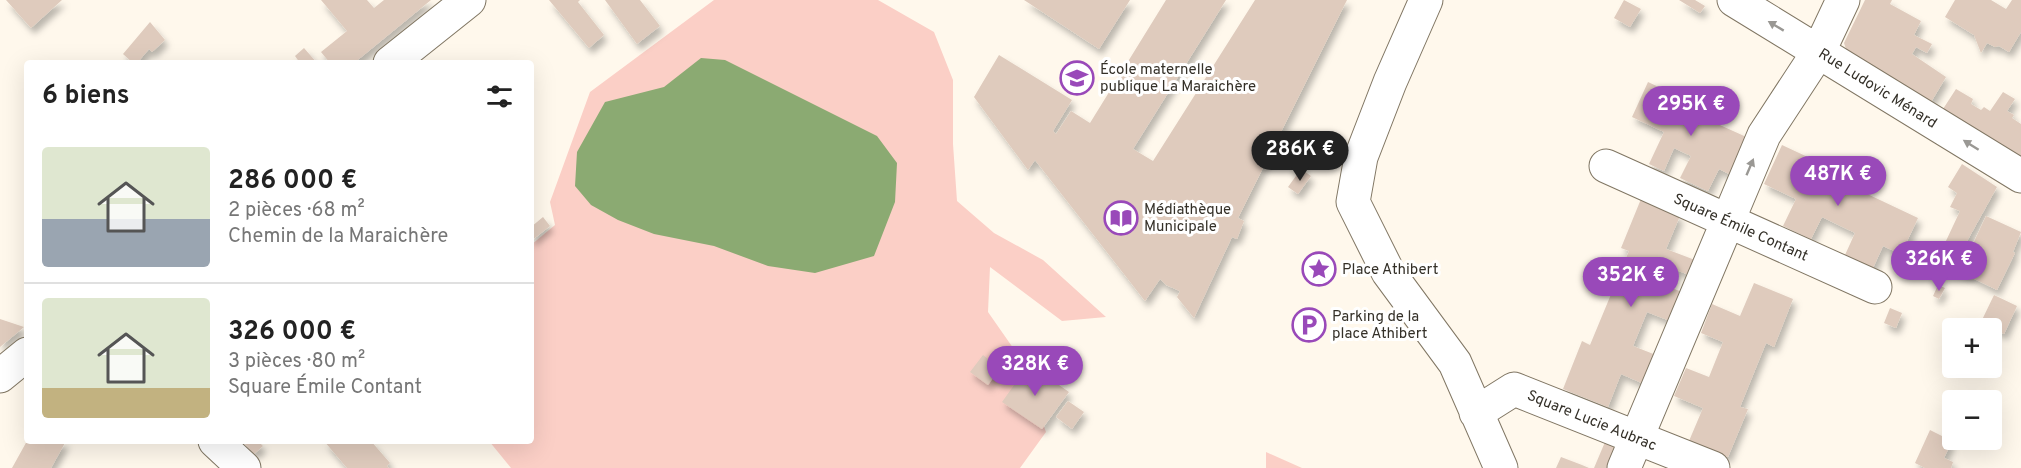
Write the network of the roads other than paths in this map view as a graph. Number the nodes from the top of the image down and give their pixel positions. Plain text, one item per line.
1 (469, 0) edge
2 (1426, 0) edge
3 (1734, 0) edge
4 (1843, 0) edge
5 (1819, 51) junction
6 (394, 60) edge
7 (1606, 166) dead end
8 (2021, 176) edge
9 (1728, 220) junction
10 (1875, 287) dead end
11 (24, 356) edge
12 (0, 376) edge
13 (1476, 412) junction
14 (1637, 438) junction
15 (218, 444) edge
16 (244, 468) edge
17 (1501, 468) edge
18 (1624, 468) edge
19 (1713, 468) edge

1 - 6 street
2 - 13 street
5 -> 3 street, Rue Ludovic Ménard
4 - 5 street
8 -> 5 street, Rue Ludovic Ménard
9 -> 5 street
7 - 9 street, Square Émile Contant
9 - 10 street, Square Émile Contant
9 - 14 street
11 - 12 street
13 - 14 street, Square Lucie Aubrac
13 - 17 street
14 - 18 street
14 - 19 street, Square Lucie Aubrac
15 - 16 street

